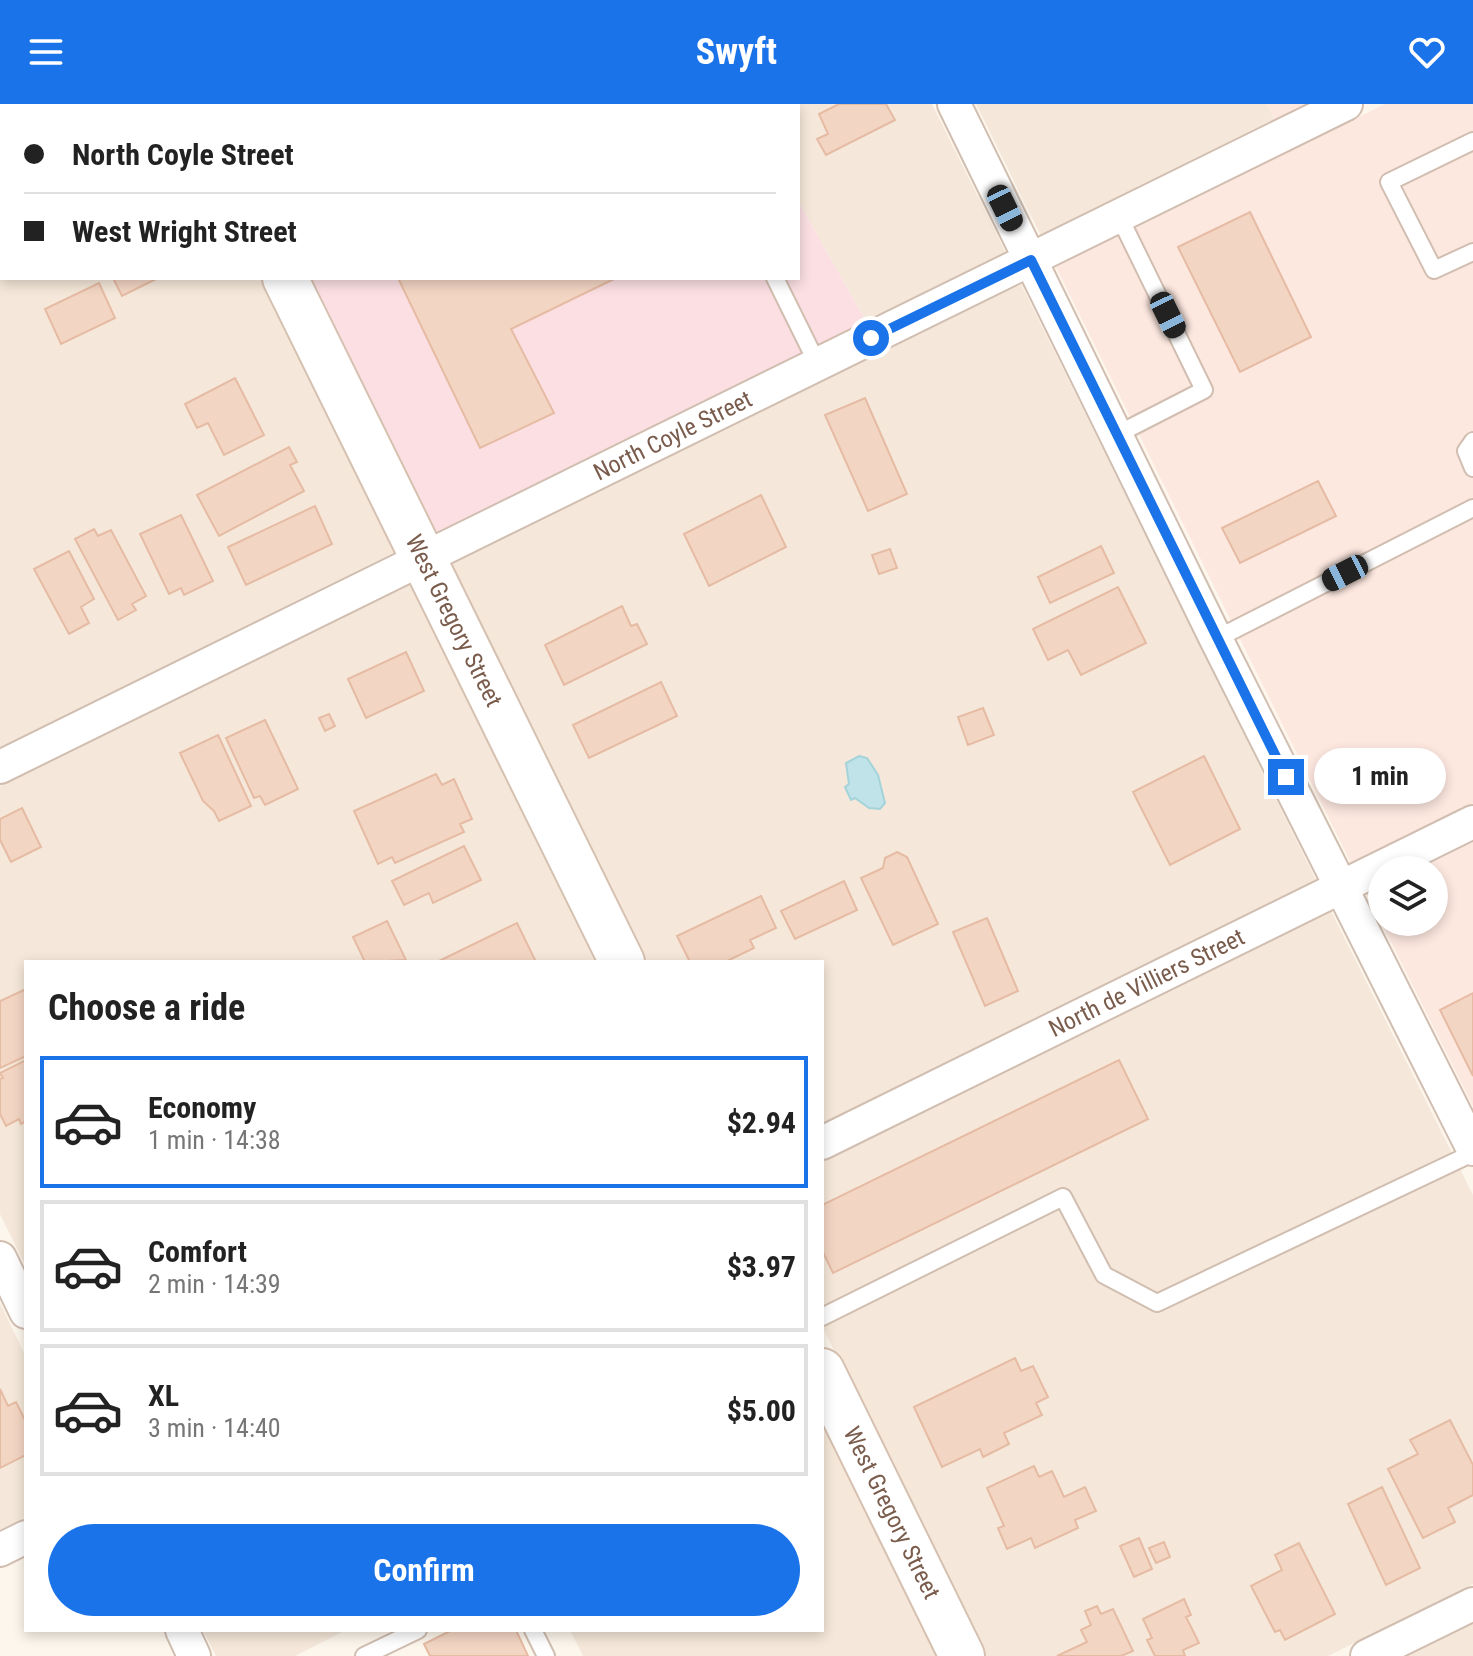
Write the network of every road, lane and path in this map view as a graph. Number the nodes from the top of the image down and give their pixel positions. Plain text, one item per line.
1 (954, 104) edge
2 (1346, 104) edge
3 (1473, 141) edge
4 (1119, 216) junction
5 (1473, 252) edge
6 (1031, 260) junction
7 (286, 280) edge
8 (776, 280) edge
9 (818, 365) junction
10 (1116, 435) junction
11 (1473, 441) edge
12 (1473, 468) edge
13 (1473, 508) edge
14 (422, 558) junction
15 (1216, 639) junction
16 (0, 767) edge
17 (1473, 822) edge
18 (1341, 887) junction
19 (621, 960) edge
20 (824, 1142) edge
21 (1473, 1151) edge
22 (0, 1258) edge
23 (24, 1308) edge
24 (824, 1316) edge
25 (824, 1375) edge
26 (24, 1538) edge
27 (0, 1550) edge
28 (1473, 1604) edge
29 (183, 1632) edge
30 (414, 1632) edge
31 (534, 1632) edge
32 (194, 1656) edge
33 (364, 1656) edge
34 (546, 1656) edge
35 (962, 1656) edge
36 (1367, 1656) edge

1 - 6 street
2 - 4 street, North Coyle Street
3 - 5 lane
4 - 6 street, North Coyle Street
4 - 10 lane
6 - 9 street, North Coyle Street
6 - 10 street
7 - 14 street, West Gregory Street
8 - 9 lane
9 - 14 street, North Coyle Street
10 - 15 street
11 - 12 lane
13 - 15 lane
14 - 16 street, North Coyle Street
14 - 19 street, West Gregory Street
15 - 18 street
17 - 18 street, North de Villiers Street
18 - 20 street, North de Villiers Street
18 - 21 street
21 - 24 lane
22 - 23 street
25 - 35 street, West Gregory Street
26 - 27 street
28 - 36 street
29 - 32 street
30 - 33 lane
31 - 34 lane

